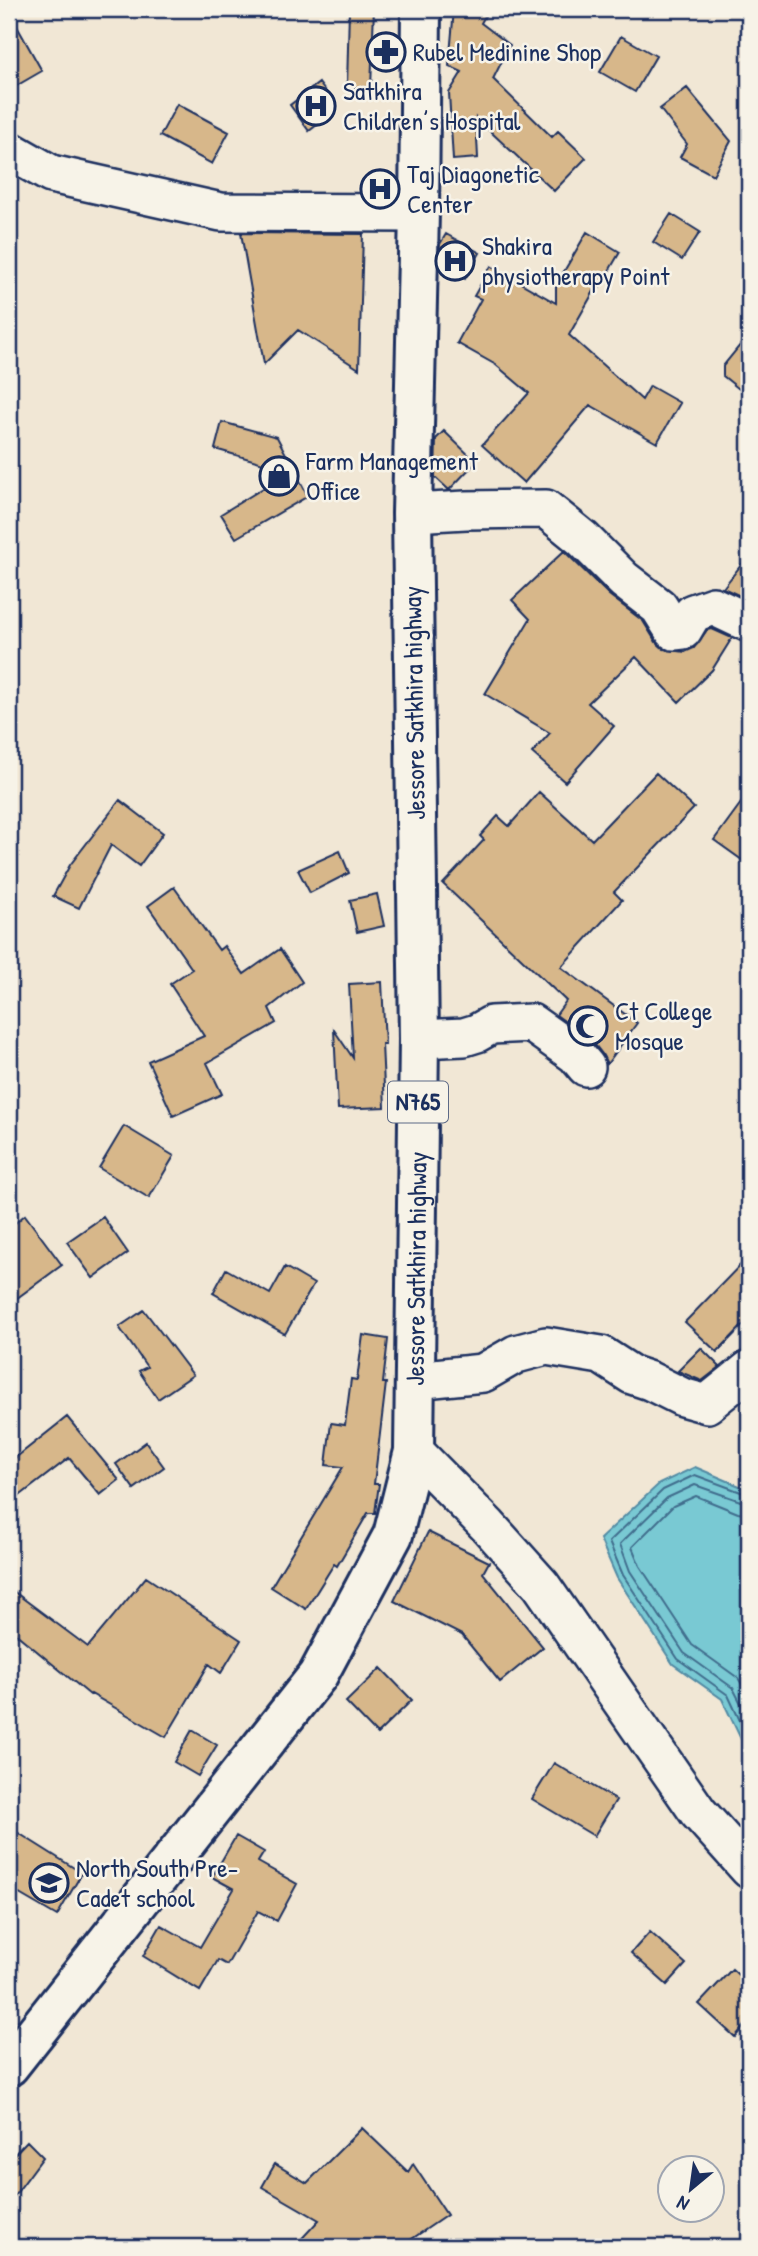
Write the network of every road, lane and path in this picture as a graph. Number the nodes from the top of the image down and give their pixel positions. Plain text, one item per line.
1 (421, 9) edge
2 (9, 150) edge
3 (419, 213) junction
4 (412, 513) junction
5 (749, 623) edge
6 (419, 1039) junction
7 (586, 1068) dead end
8 (749, 1370) edge
9 (415, 1380) junction
10 (414, 1451) junction
11 (749, 1869) edge
12 (9, 2066) edge

1 - 3 highway, Jessore Satkhira highway / N765
2 - 3 street
3 - 4 highway, Jessore Satkhira highway / N765
4 - 5 street
4 - 6 highway, Jessore Satkhira highway / N765
6 - 7 street
6 - 9 highway, Jessore Satkhira highway / N765
8 - 9 street
9 - 10 highway, Jessore Satkhira highway / N765
10 - 11 street
10 - 12 highway, Jessore Satkhira highway / N765

